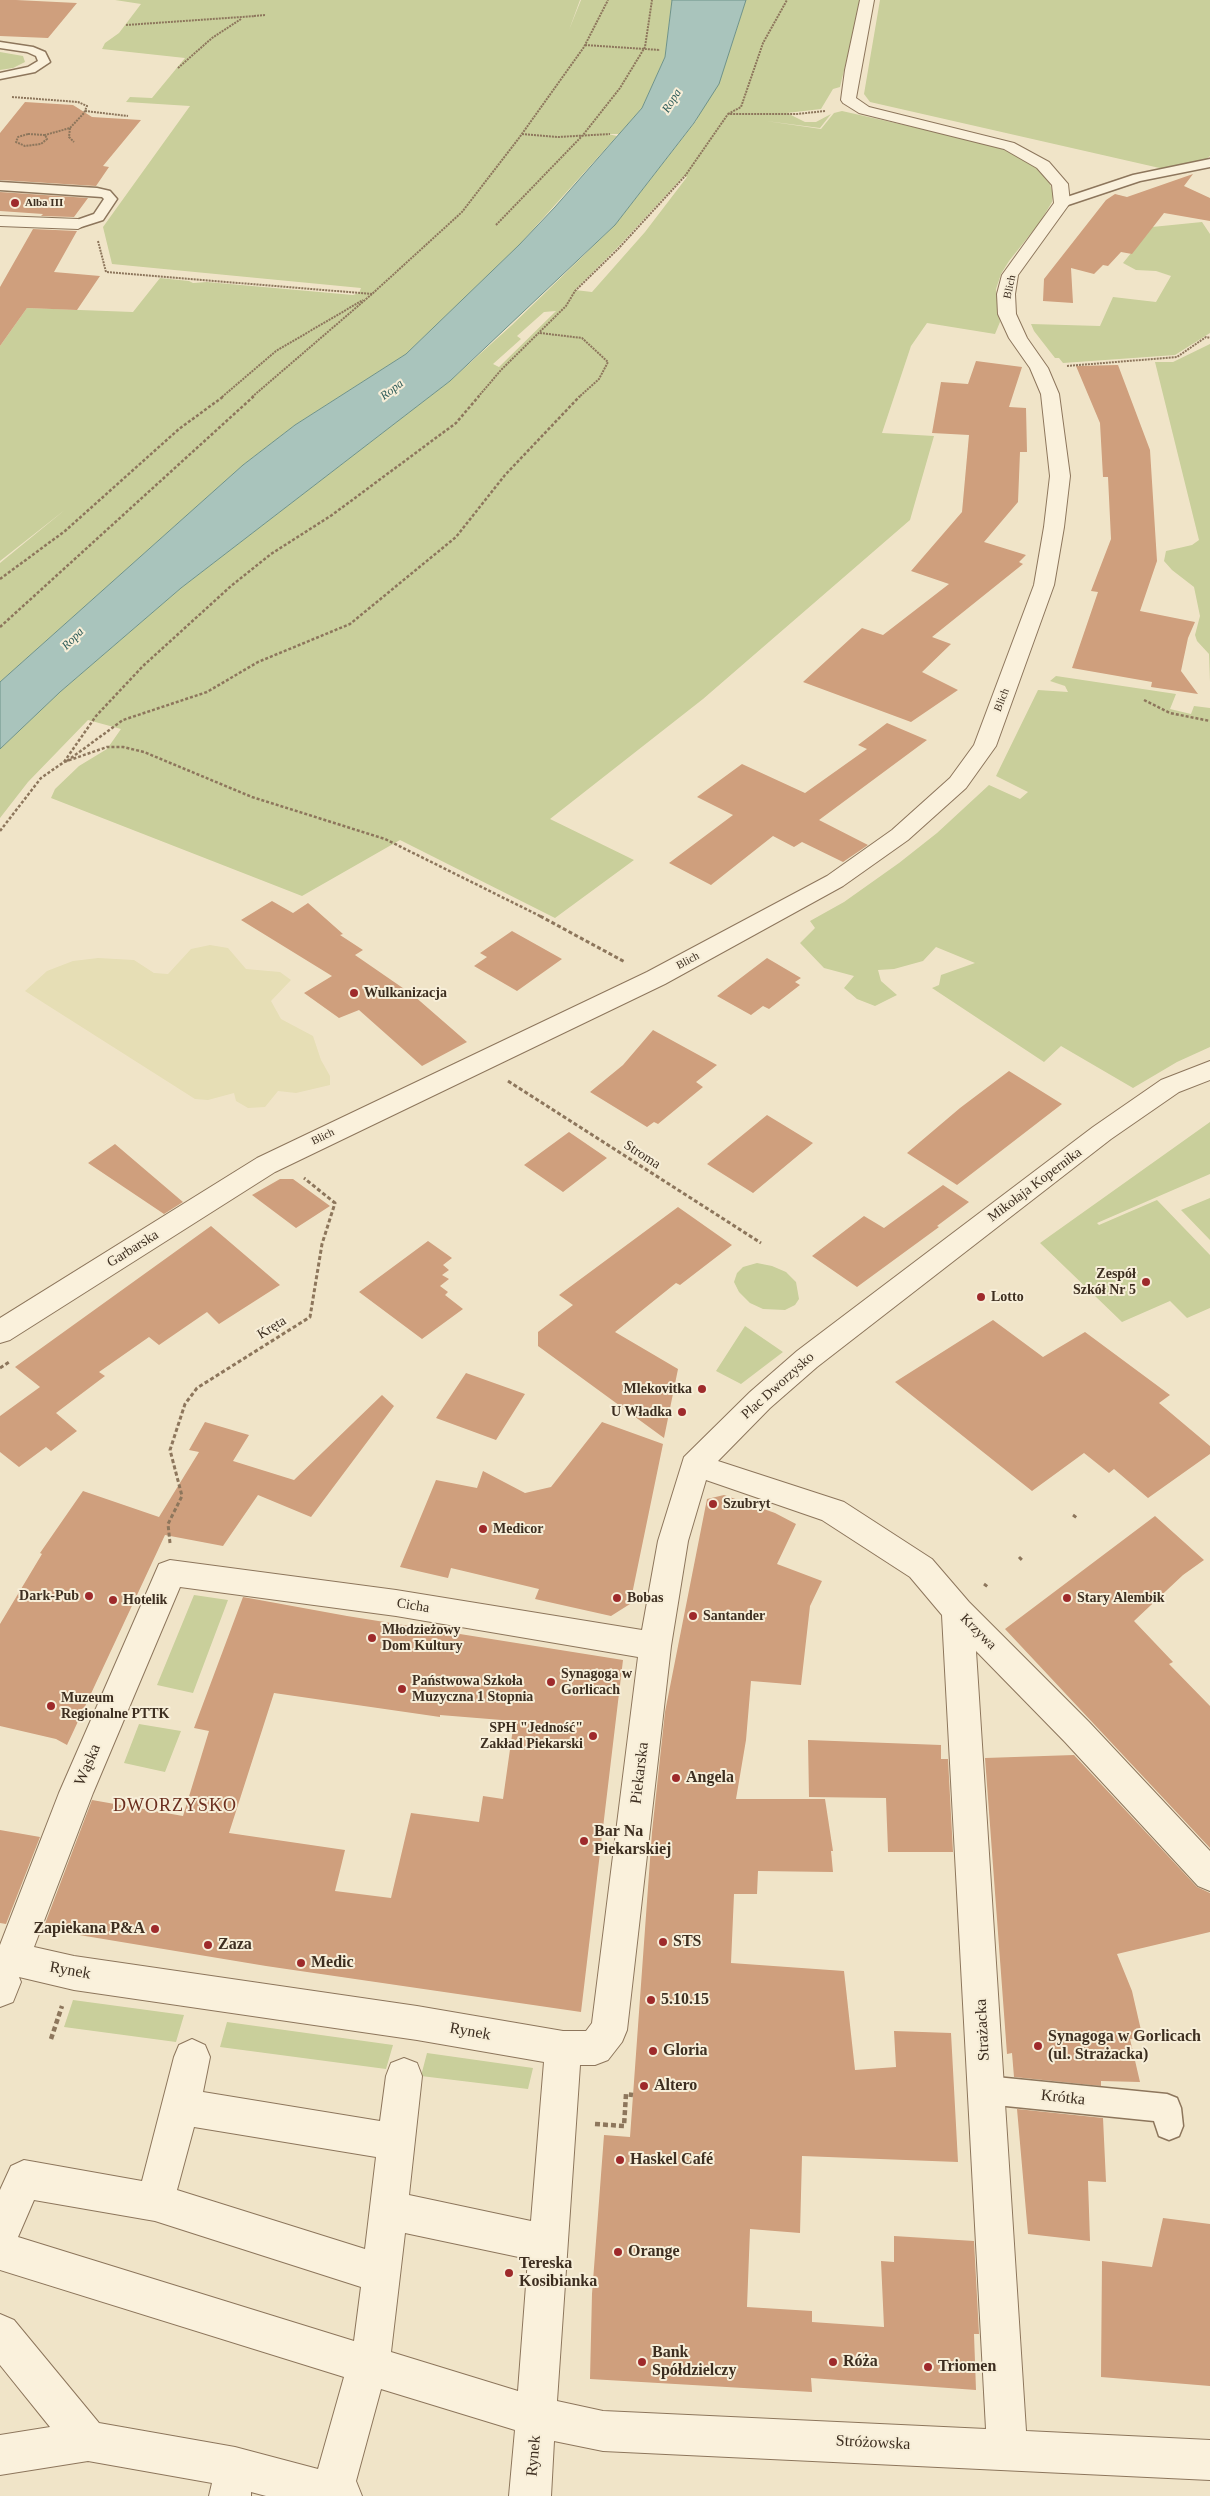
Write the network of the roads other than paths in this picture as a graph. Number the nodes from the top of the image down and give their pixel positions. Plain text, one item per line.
1 (867, 0) edge
2 (0, 45) edge
3 (0, 76) edge
4 (1210, 163) edge
5 (0, 186) edge
6 (1062, 203) junction
7 (0, 220) edge
8 (78, 224) joint
9 (1210, 1070) edge
10 (266, 1165) joint
11 (867, 1314) joint
12 (0, 1332) edge
13 (695, 1465) junction
14 (170, 1574) joint
15 (958, 1611) junction
16 (655, 1646) junction
17 (1210, 1875) edge
18 (5, 1977) edge
19 (563, 2048) junction
20 (192, 2057) dead end
21 (404, 2076) dead end
22 (986, 2090) junction
23 (181, 2107) junction
24 (1169, 2126) dead end
25 (397, 2142) junction
26 (155, 2202) junction
27 (389, 2210) junction
28 (3, 2227) edge
29 (535, 2241) dead end
30 (382, 2274) junction
31 (0, 2334) edge
32 (367, 2364) junction
33 (537, 2417) junction
34 (88, 2441) junction
35 (1007, 2450) junction
36 (0, 2455) edge
37 (1210, 2460) edge
38 (233, 2482) edge
39 (334, 2495) edge
40 (530, 2496) edge

1 - 6 street
2 - 3 lane
4 - 6 lane
5 - 8 lane
6 - 10 street, Blich
7 - 8 street
9 - 11 street, Mikołaja Kopernika
10 - 12 street, Garbarska
11 - 13 street, Plac Dworzysko
13 - 15 street, Krzywa
13 - 16 street, Piekarska
14 - 16 street, Cicha
14 - 18 street, Wąska
15 - 17 street, Krzywa
15 - 22 street, Strażacka
16 - 19 street, Piekarska
18 - 19 street, Rynek
19 - 33 street, Rynek
20 - 23 street
21 - 25 street
22 - 24 lane, Krótka
22 - 35 street, Strażacka
23 - 25 street
23 - 26 street
25 - 27 street
26 - 28 street
26 - 30 street
27 - 29 street
27 - 30 street
28 - 32 street, Rynek
30 - 32 street
31 - 34 street
32 - 33 street, Rynek
32 - 39 street
33 - 35 street, Stróżowska
33 - 40 street, Rynek
34 - 36 street
34 - 38 street
35 - 37 street, Stróżowska
38 - 39 street

